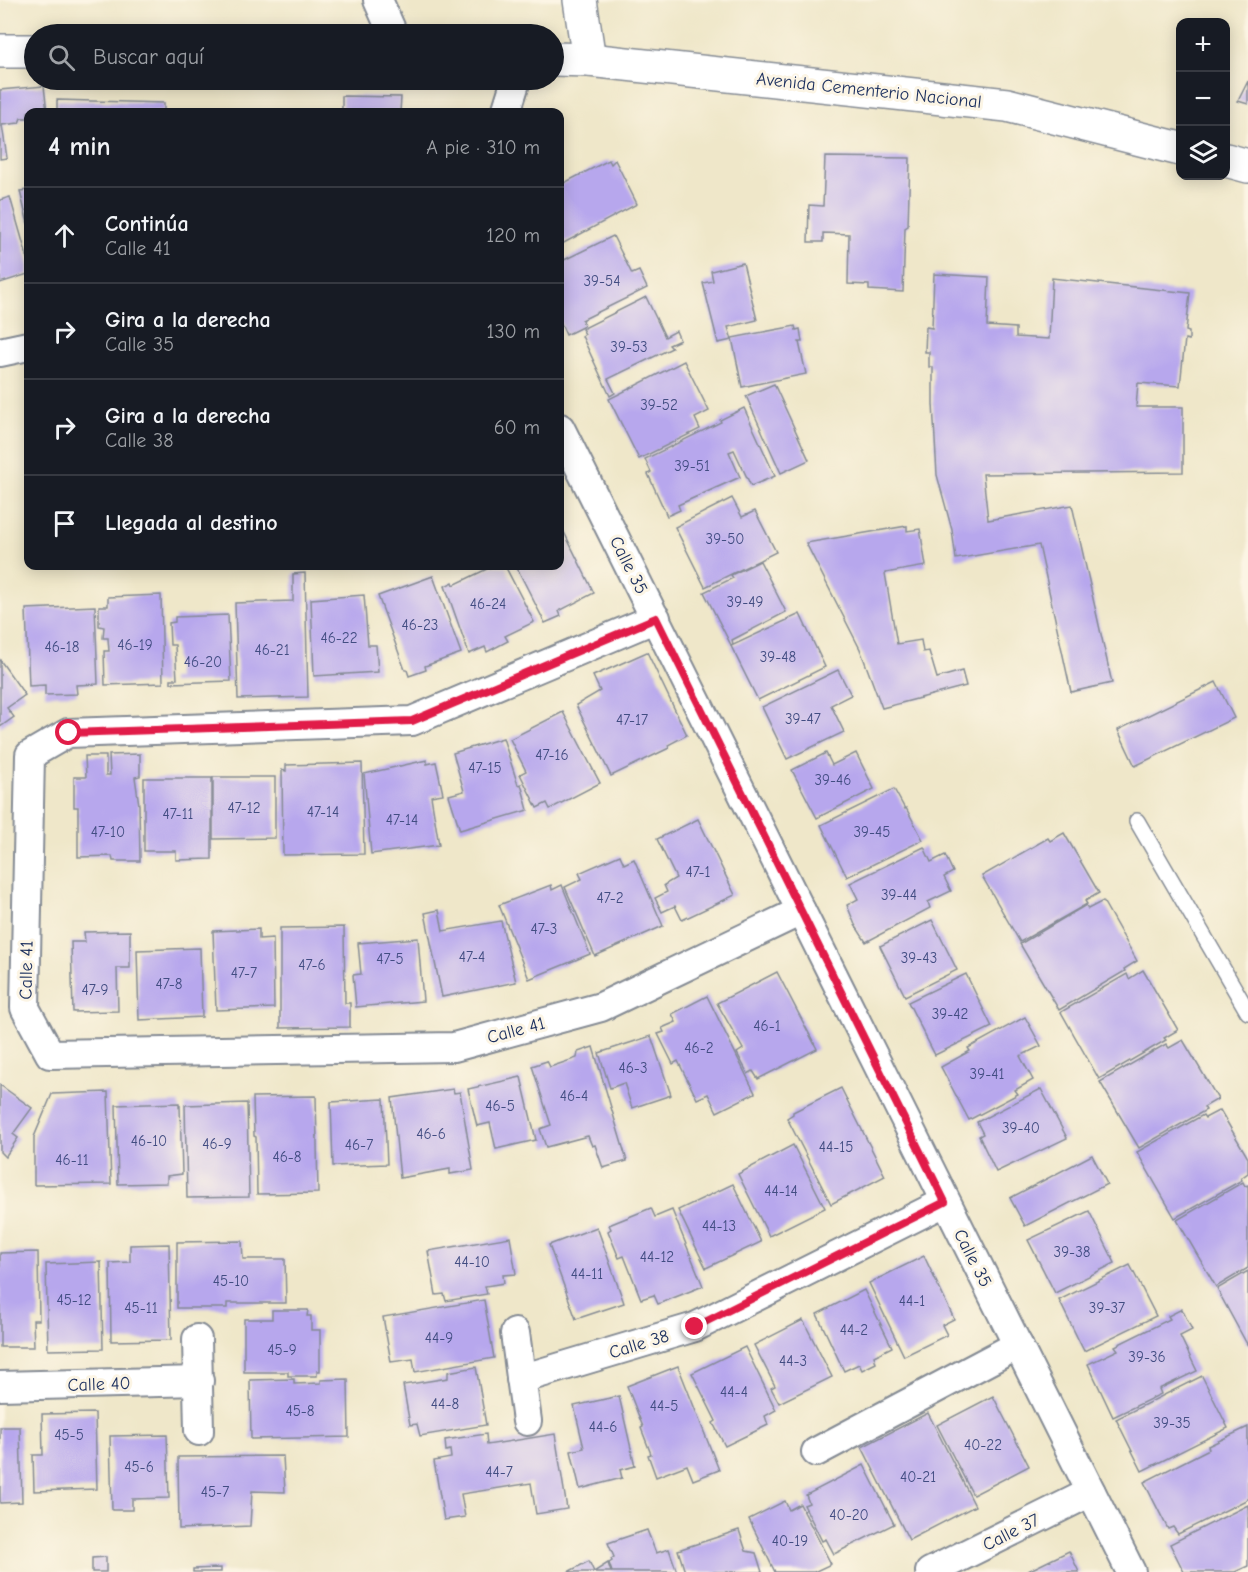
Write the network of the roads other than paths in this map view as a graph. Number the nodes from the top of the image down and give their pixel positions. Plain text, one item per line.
1 (378, 0) edge
2 (580, 0) edge
3 (389, 24) edge
4 (0, 51) edge
5 (24, 51) edge
6 (564, 59) edge
7 (589, 60) junction
8 (513, 90) edge
9 (507, 108) edge
10 (1176, 148) edge
11 (1230, 161) edge
12 (1248, 166) edge
13 (24, 347) edge
14 (0, 352) edge
15 (564, 436) edge
16 (656, 618) junction
17 (1137, 820) dead end
18 (801, 911) junction
19 (1248, 1012) edge
20 (945, 1202) junction
21 (514, 1333) dead end
22 (197, 1339) dead end
23 (1018, 1345) junction
24 (521, 1379) junction
25 (198, 1381) junction
26 (0, 1386) edge
27 (528, 1421) dead end
28 (200, 1431) dead end
29 (816, 1452) dead end
30 (1091, 1492) junction
31 (930, 1572) edge
32 (1131, 1572) edge

1 - 3 street
2 - 7 street
4 - 5 street
6 - 7 street, Avenida Cementerio Nacional
7 - 10 street, Avenida Cementerio Nacional
8 - 9 street
11 - 12 street
13 - 14 street
15 - 16 street, Calle 35
16 - 18 street, Calle 35
16 - 18 street, Calle 41
17 - 19 lane
18 - 20 street, Calle 35
20 - 23 street, Calle 35
20 - 24 street, Calle 38
21 - 24 street
22 - 25 street
23 - 29 street
23 - 30 street, Calle 35
24 - 27 street
25 - 26 street, Calle 40
25 - 28 street
30 - 31 street, Calle 37
30 - 32 street, Calle 35

